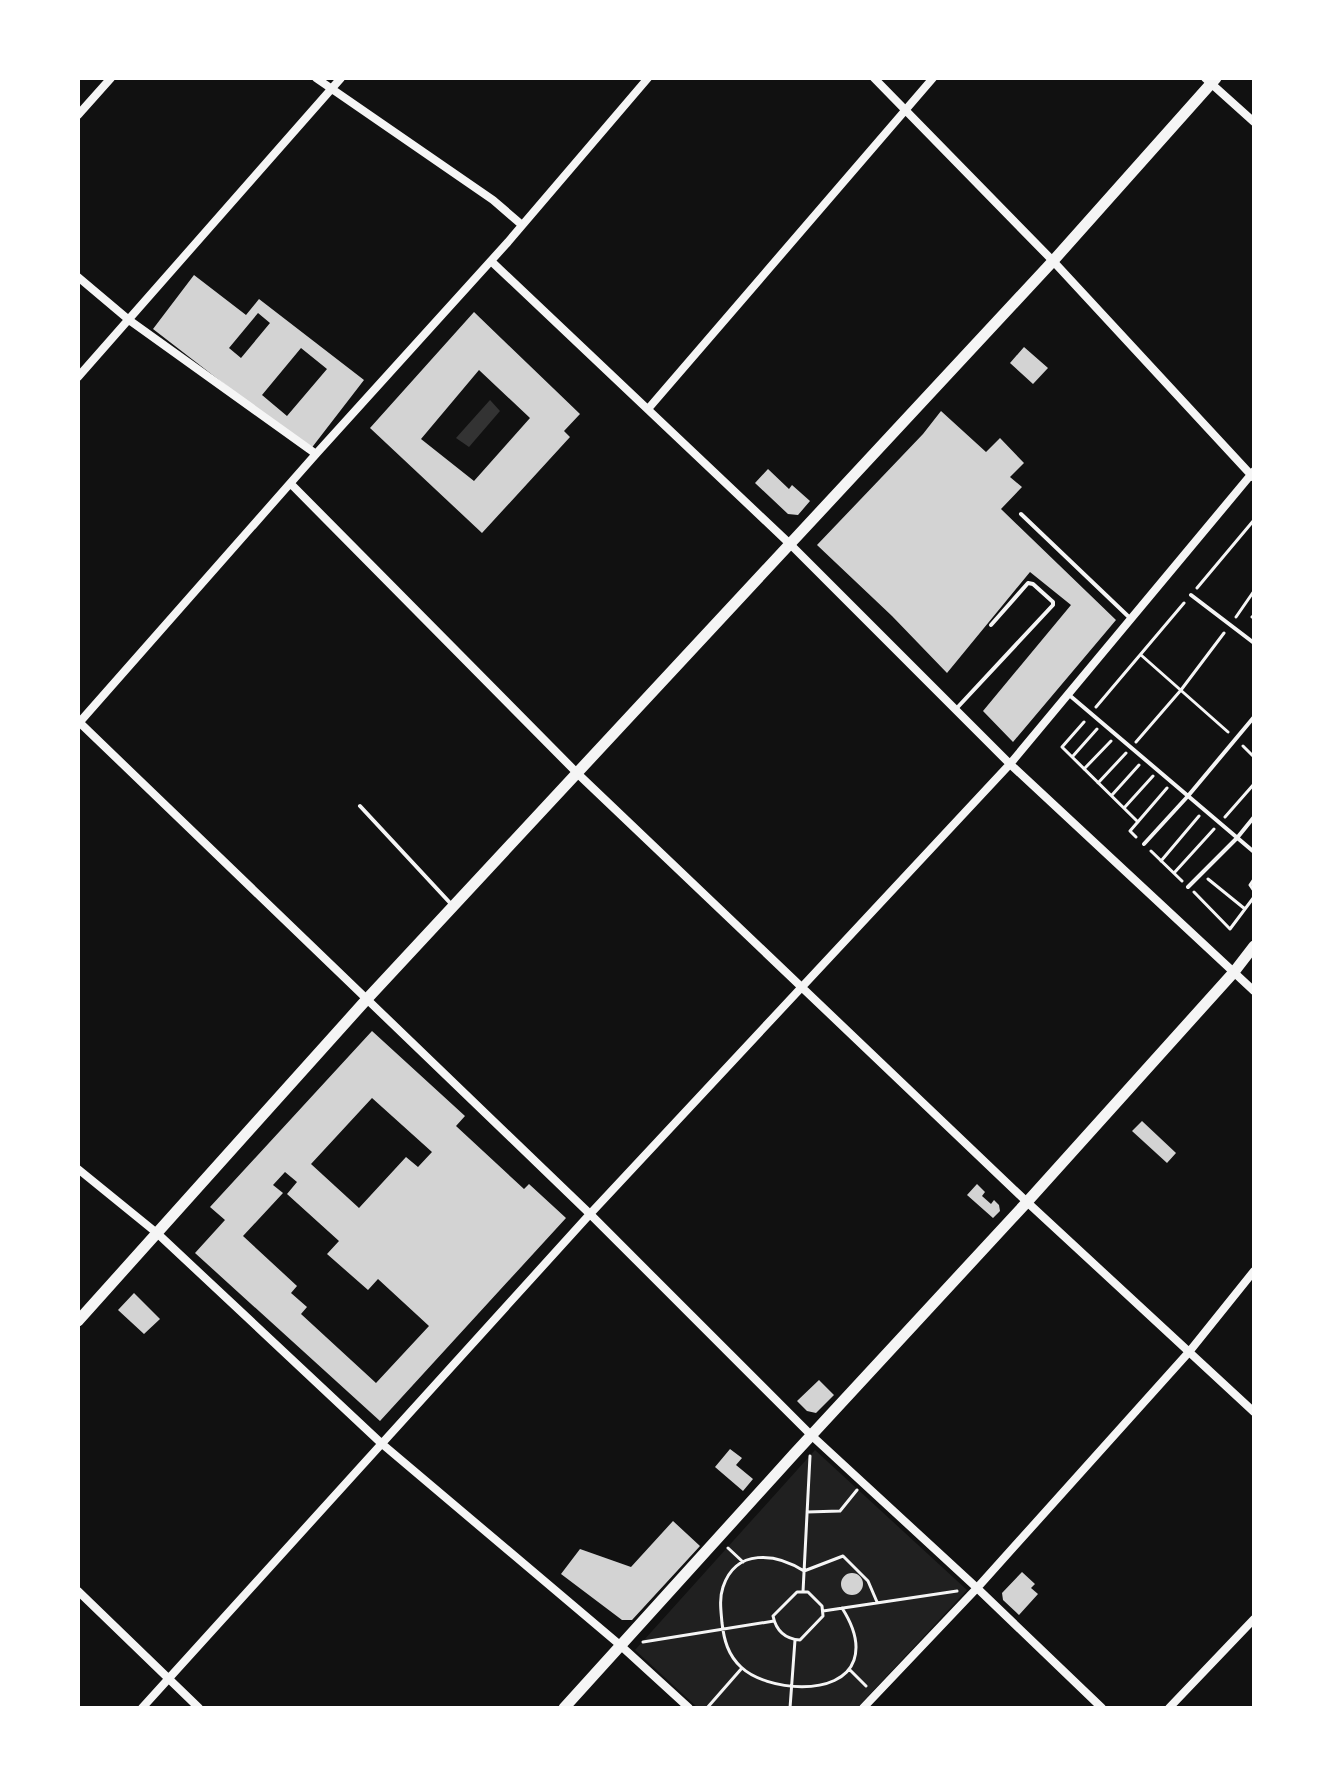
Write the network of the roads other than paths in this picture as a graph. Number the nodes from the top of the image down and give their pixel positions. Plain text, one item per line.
1 (111, 78) edge
2 (316, 78) edge
3 (341, 78) edge
4 (648, 78) edge
5 (874, 78) edge
6 (933, 78) edge
7 (1211, 80) edge
8 (331, 89) junction
9 (906, 109) junction
10 (78, 115) edge
11 (1254, 122) edge
12 (522, 225) junction
13 (491, 261) junction
14 (1053, 261) junction
15 (78, 277) edge
16 (129, 320) junction
17 (78, 377) edge
18 (648, 409) junction
19 (316, 454) junction
20 (1253, 474) edge
21 (291, 484) junction
22 (1021, 514) dead end
23 (791, 545) junction
24 (1191, 595) road end
25 (1131, 619) junction
26 (991, 625) dead end
27 (1254, 643) edge
28 (1068, 694) junction
29 (956, 709) junction
30 (1254, 717) edge
31 (79, 723) edge
32 (1010, 764) junction
33 (578, 774) junction
34 (1188, 796) junction
35 (360, 806) dead end
36 (1254, 817) edge
37 (1237, 838) junction
38 (1144, 844) dead end
39 (1254, 852) edge
40 (1188, 887) dead end
41 (454, 907) junction
42 (1254, 946) edge
43 (1234, 972) junction
44 (801, 988) junction
45 (1254, 991) edge
46 (366, 1000) junction
47 (78, 1169) edge
48 (1027, 1202) junction
49 (590, 1214) junction
50 (158, 1234) junction
51 (1254, 1271) edge
52 (78, 1321) edge
53 (1189, 1352) junction
54 (1254, 1412) edge
55 (811, 1435) junction
56 (381, 1443) junction
57 (977, 1588) junction
58 (78, 1591) edge
59 (1254, 1619) edge
60 (620, 1645) junction
61 (169, 1679) junction
62 (142, 1708) edge
63 (199, 1708) edge
64 (564, 1708) edge
65 (689, 1708) edge
66 (863, 1708) edge
67 (1102, 1708) edge
68 (1169, 1708) edge

1 - 10 street
2 - 8 street
3 - 8 street
4 - 12 street
5 - 9 street
6 - 9 street
7 - 11 street
7 - 14 street
8 - 12 street
8 - 16 street
9 - 14 street
9 - 18 street
12 - 13 street
13 - 18 street
13 - 19 street
14 - 20 street
14 - 23 street
15 - 16 street
16 - 17 street
16 - 19 street
18 - 23 street
19 - 21 street
20 - 25 street
21 - 31 street
21 - 33 street
22 - 25 lane
23 - 29 street
23 - 33 street
24 - 27 lane
25 - 28 street
26 - 29 lane
28 - 32 street
28 - 34 lane
29 - 32 street
30 - 34 lane
31 - 46 street
32 - 43 street
32 - 44 street
33 - 41 street
33 - 44 street
34 - 37 lane
34 - 38 lane
35 - 41 lane
36 - 37 lane
37 - 39 lane
37 - 40 lane
41 - 46 street
42 - 43 street
43 - 45 street
43 - 48 street
44 - 48 street
44 - 49 street
46 - 49 street
46 - 50 street
47 - 50 street
48 - 53 street
48 - 55 street
49 - 55 street
49 - 56 street
50 - 52 street
50 - 56 street
51 - 53 street
53 - 54 street
53 - 57 street
55 - 57 street
55 - 60 street
56 - 60 street
56 - 61 street
57 - 66 street
57 - 67 street
58 - 61 street
59 - 68 street
60 - 64 street
60 - 65 street
61 - 62 street
61 - 63 street

